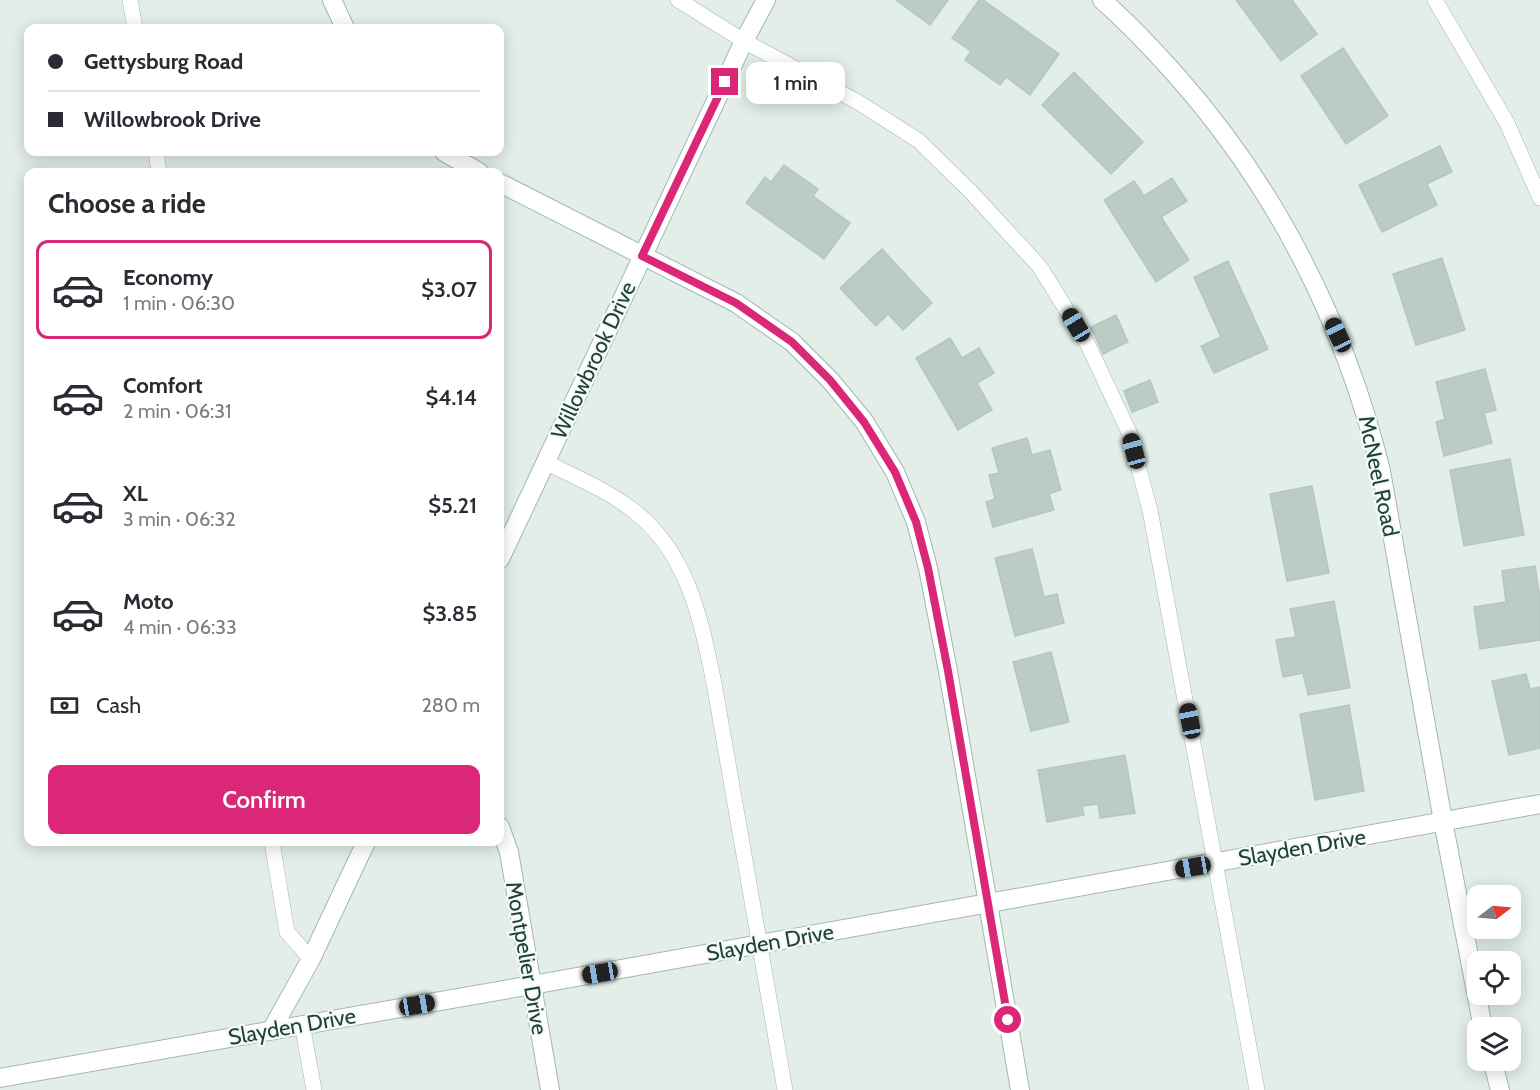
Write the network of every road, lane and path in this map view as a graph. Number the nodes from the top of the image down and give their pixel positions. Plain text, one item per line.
1 (130, 0) edge
2 (332, 0) edge
3 (678, 0) edge
4 (766, 0) edge
5 (1102, 0) edge
6 (1435, 0) edge
7 (134, 24) edge
8 (343, 24) edge
9 (744, 41) junction
10 (451, 156) edge
11 (472, 168) edge
12 (504, 185) edge
13 (1540, 198) edge
14 (642, 256) junction
15 (545, 462) junction
16 (504, 550) edge
17 (1540, 804) edge
18 (1443, 821) junction
19 (504, 838) edge
20 (273, 846) edge
21 (364, 846) edge
22 (1216, 862) junction
23 (988, 904) junction
24 (759, 944) junction
25 (311, 959) junction
26 (532, 985) junction
27 (1481, 1017) edge
28 (302, 1024) junction
29 (272, 1029) junction
30 (1495, 1071) edge
31 (0, 1078) edge
32 (314, 1090) edge
33 (550, 1090) edge
34 (785, 1090) edge
35 (1020, 1090) edge
36 (1257, 1090) edge
37 (1500, 1090) edge

1 - 7 lane
2 - 8 street
3 - 9 lane
4 - 9 street, Willowbrook Drive
5 - 18 street, McNeel Road
6 - 13 lane
9 - 14 street, Willowbrook Drive
9 - 22 lane
10 - 11 street
12 - 14 street
14 - 15 street, Willowbrook Drive
14 - 23 street
15 - 16 street, Willowbrook Drive
15 - 24 lane
17 - 18 street, Slayden Drive
18 - 22 street, Slayden Drive
18 - 27 street, McNeel Road
19 - 26 street, Montpelier Drive
20 - 25 lane
21 - 25 street
22 - 23 street, Slayden Drive
22 - 36 lane
23 - 24 street, Slayden Drive
23 - 35 street
24 - 26 street, Slayden Drive
24 - 34 lane
25 - 29 street
26 - 28 street, Slayden Drive
26 - 33 street, Montpelier Drive
28 - 29 street, Slayden Drive
28 - 32 lane
29 - 31 street, Slayden Drive
30 - 37 street

